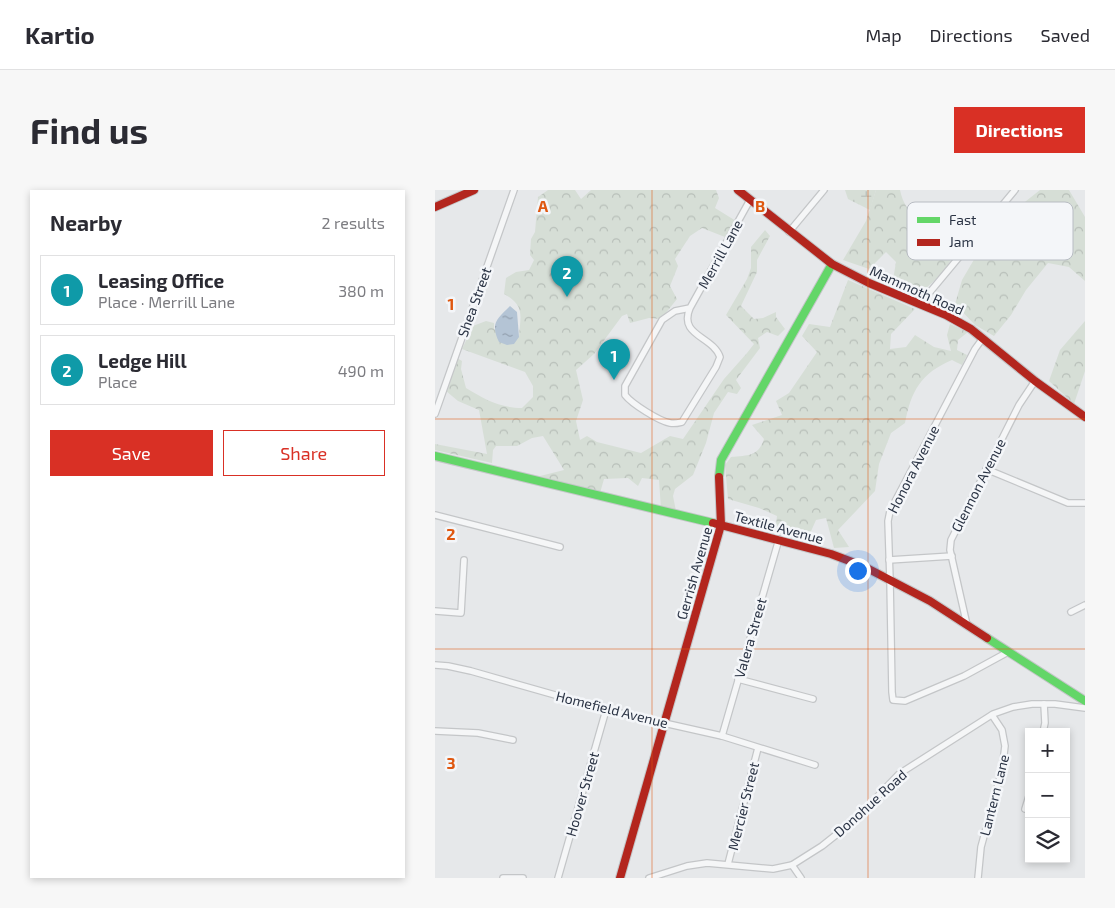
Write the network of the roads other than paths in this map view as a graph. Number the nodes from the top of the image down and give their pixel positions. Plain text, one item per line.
1 (474, 190) edge
2 (514, 190) edge
3 (738, 190) edge
4 (824, 190) edge
5 (1015, 190) edge
6 (750, 200) junction
7 (1005, 202) edge
8 (435, 207) edge
9 (789, 232) junction
10 (957, 260) edge
11 (832, 264) junction
12 (920, 304) junction
13 (690, 308) junction
14 (983, 338) junction
15 (1035, 381) junction
16 (435, 414) edge
17 (1085, 417) edge
18 (435, 456) edge
19 (986, 469) junction
20 (1085, 503) edge
21 (435, 515) edge
22 (721, 525) junction
23 (779, 539) junction
24 (560, 547) dead end
25 (952, 556) junction
26 (463, 560) dead end
27 (889, 560) junction
28 (890, 580) junction
29 (1085, 606) edge
30 (435, 612) edge
31 (1071, 612) dead end
32 (967, 625) junction
33 (1008, 652) junction
34 (435, 665) edge
35 (738, 679) junction
36 (813, 699) dead end
37 (1085, 701) edge
38 (1044, 704) junction
39 (1085, 708) edge
40 (606, 710) junction
41 (992, 715) junction
42 (665, 723) junction
43 (1044, 728) edge
44 (435, 731) edge
45 (722, 736) junction
46 (513, 740) dead end
47 (758, 748) junction
48 (815, 765) dead end
49 (728, 864) junction
50 (792, 864) junction
51 (503, 878) edge
52 (523, 878) edge
53 (558, 878) edge
54 (620, 878) edge
55 (649, 878) edge
56 (801, 878) edge
57 (978, 878) edge

1 - 8 main road
2 - 16 street, Shea Street
3 - 6 main road, Mammoth Road
4 - 9 street
5 - 7 street
6 - 9 main road, Mammoth Road
6 - 13 street, Merrill Lane
9 - 11 main road, Mammoth Road
10 - 12 street
11 - 12 main road, Mammoth Road
11 - 22 main road, Gerrish Avenue
12 - 14 main road, Mammoth Road
13 - 13 street
14 - 15 main road, Mammoth Road
14 - 27 street, Honora Avenue
15 - 17 main road, Mammoth Road
15 - 19 street, Glennon Avenue
18 - 22 main road, Textile Avenue
19 - 20 street
19 - 25 street, Glennon Avenue
21 - 24 street
22 - 23 main road, Textile Avenue
22 - 42 main road, Gerrish Avenue
23 - 28 main road, Textile Avenue
23 - 35 street, Valera Street
25 - 27 street
25 - 32 street, Glennon Avenue
26 - 30 street
27 - 28 street, Honora Avenue
28 - 32 main road, Textile Avenue
28 - 33 street, Honora Avenue
29 - 31 street
32 - 33 main road, Textile Avenue
33 - 37 main road, Textile Avenue
34 - 40 street, Homefield Avenue
35 - 36 street
35 - 45 street, Valera Street
38 - 39 street, Donohue Road
38 - 41 street, Donohue Road
38 - 43 street
40 - 42 street, Homefield Avenue
40 - 53 street, Hoover Street
41 - 50 street, Donohue Road
41 - 57 street, Lantern Lane
42 - 45 street, Homefield Avenue
42 - 54 main road, Gerrish Avenue
44 - 46 street
45 - 47 street, Homefield Avenue
47 - 48 street, Homefield Avenue
47 - 49 street, Mercier Street
49 - 50 street, Donohue Road
49 - 55 street, Donohue Road
50 - 56 street
51 - 52 street

